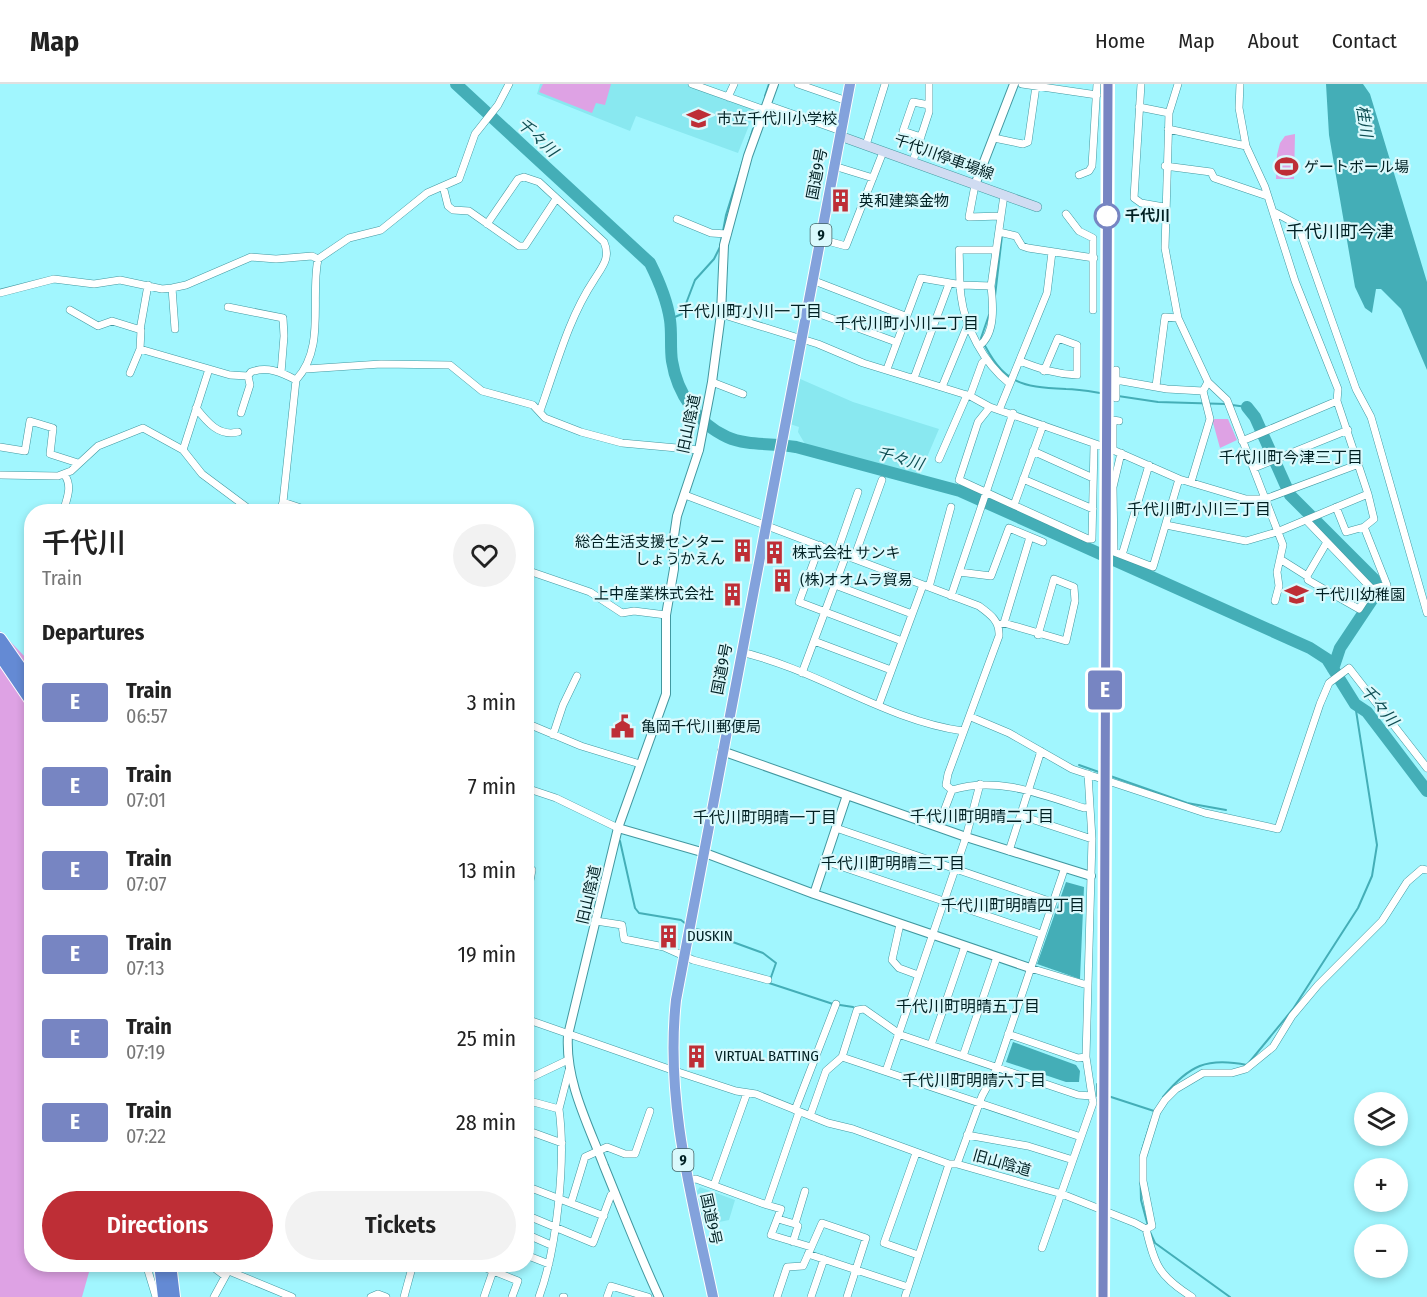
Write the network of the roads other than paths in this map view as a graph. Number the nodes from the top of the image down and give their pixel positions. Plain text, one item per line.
1 (509, 84) edge
2 (693, 84) edge
3 (734, 84) edge
4 (774, 84) edge
5 (798, 84) edge
6 (850, 84) edge
7 (885, 84) edge
8 (929, 84) edge
9 (1014, 84) edge
10 (1022, 84) edge
11 (1097, 84) edge
12 (1141, 84) edge
13 (1178, 84) edge
14 (1240, 84) edge
15 (1050, 85) edge
16 (1036, 86) junction
17 (1097, 95) junction
18 (728, 97) junction
19 (847, 100) junction
20 (929, 105) junction
21 (1139, 107) junction
22 (764, 108) junction
23 (1169, 113) junction
24 (1168, 129) junction
25 (840, 133) junction
26 (921, 137) junction
27 (994, 138) junction
28 (866, 145) junction
29 (1246, 146) junction
30 (884, 152) junction
31 (913, 161) junction
32 (834, 166) junction
33 (1165, 166) junction
34 (1079, 175) dead end
35 (873, 178) junction
36 (975, 184) junction
37 (443, 186) junction
38 (1004, 195) junction
39 (1267, 196) junction
40 (556, 199) junction
41 (1037, 207) dead end
42 (1164, 207) junction
43 (1274, 212) junction
44 (1066, 214) dead end
45 (1000, 216) junction
46 (676, 219) dead end
47 (487, 224) junction
48 (999, 232) junction
49 (727, 234) junction
50 (820, 239) junction
51 (996, 250) junction
52 (1052, 252) junction
53 (1094, 258) junction
54 (318, 259) junction
55 (812, 280) junction
56 (949, 284) junction
57 (148, 285) junction
58 (962, 285) junction
59 (991, 286) junction
60 (172, 288) junction
61 (0, 292) edge
62 (228, 307) dead end
63 (806, 309) junction
64 (70, 310) dead end
65 (1093, 310) dead end
66 (721, 314) junction
67 (905, 316) junction
68 (1178, 318) junction
69 (968, 324) junction
70 (174, 329) dead end
71 (140, 330) junction
72 (800, 339) junction
73 (896, 342) junction
74 (980, 346) junction
75 (140, 349) junction
76 (986, 359) junction
77 (1020, 361) junction
78 (209, 369) junction
79 (306, 369) junction
80 (887, 369) junction
81 (1116, 370) dead end
82 (1044, 371) junction
83 (130, 373) dead end
84 (281, 373) junction
85 (248, 376) junction
86 (914, 378) junction
87 (296, 380) junction
88 (1116, 380) junction
89 (712, 382) junction
90 (1208, 382) junction
91 (1009, 384) junction
92 (1156, 386) junction
93 (942, 387) junction
94 (1203, 391) junction
95 (743, 394) dead end
96 (969, 396) junction
97 (1116, 396) dead end
98 (1337, 401) junction
99 (990, 407) junction
100 (196, 408) junction
101 (1000, 408) junction
102 (540, 411) junction
103 (241, 413) dead end
104 (1013, 413) junction
105 (1119, 421) dead end
106 (1042, 425) junction
107 (1348, 430) junction
108 (238, 432) dead end
109 (1242, 441) junction
110 (1094, 445) junction
111 (0, 447) edge
112 (183, 450) junction
113 (699, 450) junction
114 (1033, 451) junction
115 (1117, 451) junction
116 (939, 459) dead end
117 (78, 463) junction
118 (1359, 464) junction
119 (1149, 465) junction
120 (1254, 468) junction
121 (64, 474) junction
122 (0, 475) edge
123 (1093, 478) junction
124 (1179, 478) junction
125 (1023, 479) junction
126 (882, 480) dead end
127 (1191, 482) junction
128 (858, 492) dead end
129 (985, 494) junction
130 (1368, 494) junction
131 (685, 495) junction
132 (1265, 499) junction
133 (283, 502) joint
134 (66, 504) edge
135 (243, 504) edge
136 (289, 504) edge
137 (1014, 506) junction
138 (951, 507) dead end
139 (1336, 507) junction
140 (1093, 509) junction
141 (1306, 520) junction
142 (765, 525) junction
143 (1166, 525) junction
144 (1364, 527) junction
145 (1277, 532) junction
146 (1030, 537) junction
147 (1043, 542) dead end
148 (1327, 542) junction
149 (820, 545) junction
150 (837, 552) junction
151 (1122, 555) junction
152 (850, 557) junction
153 (1280, 560) junction
154 (959, 572) junction
155 (534, 573) edge
156 (1307, 576) junction
157 (835, 585) junction
158 (926, 586) junction
159 (1372, 589) junction
160 (951, 596) junction
161 (1275, 601) dead end
162 (825, 612) junction
163 (1427, 613) edge
164 (912, 614) junction
165 (666, 615) junction
166 (1001, 624) junction
167 (1038, 635) junction
168 (0, 639) edge
169 (814, 641) junction
170 (902, 641) junction
171 (741, 652) junction
172 (0, 655) edge
173 (891, 670) junction
174 (802, 673) junction
175 (24, 674) edge
176 (577, 676) dead end
177 (24, 690) edge
178 (879, 704) junction
179 (971, 717) junction
180 (534, 727) edge
181 (963, 731) junction
182 (553, 735) junction
183 (722, 751) junction
184 (1041, 751) junction
185 (640, 764) junction
186 (1427, 768) edge
187 (1088, 774) junction
188 (980, 784) junction
189 (952, 790) junction
190 (534, 791) edge
191 (1031, 791) junction
192 (847, 795) junction
193 (1090, 807) junction
194 (1022, 816) junction
195 (939, 827) junction
196 (618, 828) junction
197 (836, 828) junction
198 (966, 837) junction
199 (1092, 839) junction
200 (1010, 851) junction
201 (705, 853) junction
202 (825, 861) junction
203 (955, 869) junction
204 (1064, 870) junction
205 (1427, 870) edge
206 (1090, 876) junction
207 (814, 894) junction
208 (944, 901) junction
209 (1052, 902) junction
210 (596, 921) junction
211 (900, 924) junction
212 (1041, 934) junction
213 (933, 935) junction
214 (965, 946) junction
215 (685, 956) junction
216 (997, 957) junction
217 (1030, 968) junction
218 (918, 975) junction
219 (768, 981) dead end
220 (1087, 985) junction
221 (836, 1004) dead end
222 (534, 1022) edge
223 (899, 1033) junction
224 (1008, 1034) junction
225 (568, 1035) junction
226 (931, 1046) junction
227 (963, 1056) junction
228 (842, 1057) junction
229 (1086, 1057) junction
230 (569, 1065) junction
231 (997, 1068) junction
232 (672, 1070) junction
233 (886, 1071) junction
234 (534, 1077) edge
235 (747, 1093) junction
236 (1092, 1096) junction
237 (534, 1102) edge
238 (980, 1103) junction
239 (559, 1109) junction
240 (650, 1111) dead end
241 (797, 1111) junction
242 (810, 1116) junction
243 (534, 1133) edge
244 (967, 1135) junction
245 (1081, 1137) junction
246 (562, 1143) junction
247 (598, 1151) junction
248 (916, 1153) junction
249 (1073, 1160) junction
250 (953, 1164) junction
251 (687, 1180) junction
252 (714, 1185) junction
253 (534, 1189) edge
254 (805, 1191) dead end
255 (615, 1193) junction
256 (1062, 1194) junction
257 (557, 1197) junction
258 (571, 1203) junction
259 (767, 1205) junction
260 (604, 1216) junction
261 (534, 1218) edge
262 (778, 1219) junction
263 (795, 1224) junction
264 (554, 1227) junction
265 (1146, 1229) junction
266 (534, 1238) edge
267 (794, 1242) junction
268 (551, 1245) junction
269 (1042, 1248) dead end
270 (809, 1250) junction
271 (918, 1255) junction
272 (534, 1258) edge
273 (824, 1259) junction
274 (549, 1264) junction
275 (855, 1270) junction
276 (148, 1272) edge
277 (161, 1272) edge
278 (171, 1272) edge
279 (228, 1272) edge
280 (233, 1272) edge
281 (411, 1272) edge
282 (493, 1272) edge
283 (496, 1272) edge
284 (908, 1287) junction
285 (268, 1288) junction
286 (156, 1297) edge
287 (164, 1297) edge
288 (174, 1297) edge
289 (214, 1297) edge
290 (265, 1297) edge
291 (291, 1297) edge
292 (371, 1297) edge
293 (386, 1297) edge
294 (404, 1297) edge
295 (484, 1297) edge
296 (512, 1297) edge
297 (539, 1297) edge
298 (607, 1297) edge
299 (648, 1297) edge
300 (660, 1297) edge
301 (713, 1297) edge
302 (777, 1297) edge
303 (811, 1297) edge
304 (847, 1297) edge
305 (905, 1297) edge
306 (1192, 1297) edge

1 - 37 street
2 - 18 street
3 - 18 street
4 - 22 street, 旧山陰道
5 - 19 street
6 - 19 highway, 国道9号 / 9
7 - 28 street
8 - 20 street
9 - 27 street
10 - 16 street
11 - 17 street
12 - 21 street
13 - 23 street
14 - 29 street
15 - 16 street
15 - 17 street
16 - 27 street
17 - 34 street
18 - 22 street
19 - 25 highway, 国道9号 / 9
20 - 26 street
20 - 26 street
21 - 23 street
21 - 42 street
22 - 25 street
22 - 49 street, 旧山陰道
23 - 24 street
24 - 29 street
24 - 33 street
25 - 28 main road, 千代川停車場線
25 - 32 highway, 国道9号 / 9
26 - 31 street
27 - 36 street
28 - 30 main road, 千代川停車場線
29 - 39 street
30 - 31 main road, 千代川停車場線
30 - 35 street
31 - 36 main road, 千代川停車場線
32 - 35 street
32 - 50 highway, 国道9号 / 9
33 - 39 street
33 - 42 street
35 - 50 street
36 - 38 main road, 千代川停車場線
36 - 45 street
37 - 47 street
37 - 54 street
38 - 41 main road, 千代川停車場線
38 - 45 street
39 - 43 street
40 - 47 street
40 - 47 street
40 - 102 street
42 - 68 street
43 - 98 street
43 - 163 street
44 - 53 street
45 - 48 street
46 - 49 street
48 - 51 street
48 - 52 street
49 - 66 street, 旧山陰道
50 - 55 highway, 国道9号 / 9
51 - 58 street
51 - 59 street
52 - 53 street
52 - 77 street
53 - 65 street
54 - 60 street
54 - 79 street
55 - 63 highway, 国道9号 / 9
55 - 67 street
56 - 58 street
56 - 67 street
56 - 86 street
57 - 60 street
57 - 61 street
57 - 71 street
58 - 59 street
58 - 69 street
59 - 74 street
60 - 70 street
62 - 84 street
63 - 72 highway, 国道9号 / 9
63 - 73 street
64 - 71 street
66 - 72 street
66 - 89 street, 旧山陰道
67 - 73 street
68 - 90 street
68 - 92 street
69 - 74 street
69 - 93 street
71 - 75 street
72 - 80 street
72 - 142 highway, 国道9号 / 9
73 - 80 street
74 - 76 street
75 - 78 street
75 - 83 street
76 - 91 street
76 - 96 street
77 - 82 street
77 - 91 street
78 - 85 street
78 - 100 street
79 - 87 street
79 - 102 street
80 - 86 street
81 - 88 street
82 - 82 street
84 - 85 street
84 - 87 street
85 - 103 street
86 - 93 street
87 - 133 street
88 - 92 street
88 - 97 street
89 - 95 street
89 - 113 street, 旧山陰道
90 - 94 street
90 - 109 street
91 - 101 street
92 - 94 street
93 - 96 street
94 - 127 street
96 - 99 street
96 - 116 street
98 - 107 street
98 - 109 street
99 - 101 street
99 - 129 street
100 - 108 street
100 - 112 street
101 - 104 street
102 - 113 street
104 - 106 street
104 - 129 street
105 - 115 street
106 - 110 street
106 - 114 street
107 - 118 street
107 - 120 street
109 - 120 street
110 - 115 street
110 - 123 street
111 - 117 street
112 - 117 street
112 - 135 street
113 - 131 street, 旧山陰道
114 - 123 street
114 - 125 street
115 - 119 street
115 - 151 street
117 - 121 street
118 - 130 street
118 - 132 street
119 - 124 street
119 - 151 street
120 - 132 street
121 - 122 street
121 - 134 street
123 - 140 street
124 - 127 street
124 - 143 street
125 - 137 street
125 - 140 street
126 - 152 street
127 - 132 street
128 - 150 street
129 - 137 street
129 - 154 street
130 - 139 street
130 - 144 street
131 - 142 street
131 - 165 street, 旧山陰道
132 - 145 street
133 - 136 street
137 - 140 street
138 - 158 street
139 - 141 street
139 - 144 street
141 - 145 street
141 - 148 street
142 - 149 street
142 - 171 highway, 国道9号 / 9
143 - 145 street
143 - 151 street
144 - 159 street
145 - 153 street
146 - 147 street
146 - 154 street
146 - 166 street
148 - 156 street
148 - 159 street
149 - 150 street
149 - 162 street
150 - 152 street
152 - 157 street
152 - 158 street
153 - 156 street
153 - 161 street
154 - 160 street
155 - 165 street
156 - 159 street
157 - 162 street
157 - 164 street
158 - 160 street
158 - 164 street
160 - 166 street
162 - 169 street
162 - 170 street
164 - 170 street
165 - 185 street, 旧山陰道
166 - 167 street
166 - 179 street
167 - 167 street
168 - 175 highway
169 - 173 street
169 - 174 street
170 - 173 street
171 - 174 street
171 - 183 highway, 国道9号 / 9
172 - 177 highway
173 - 178 street
174 - 178 street
176 - 182 street
178 - 181 street
179 - 181 street
179 - 184 street
180 - 182 street
181 - 189 street
182 - 185 street
183 - 192 street
183 - 201 highway, 国道9号 / 9
184 - 187 street
184 - 191 street
185 - 196 street, 旧山陰道
186 - 187 street
187 - 193 street
188 - 189 street
188 - 191 street
188 - 198 street
189 - 195 street
190 - 196 street
191 - 193 street
191 - 194 street
192 - 195 street
192 - 197 street
193 - 199 street
194 - 199 street
194 - 200 street
195 - 198 street
196 - 201 street
196 - 210 street, 旧山陰道
197 - 202 street
197 - 203 street
198 - 200 street
198 - 203 street
199 - 206 street
200 - 204 street
201 - 207 street
201 - 215 highway, 国道9号 / 9
202 - 207 street
202 - 208 street
203 - 208 street
203 - 209 street
204 - 206 street
204 - 209 street
205 - 265 street
206 - 220 street
207 - 211 street
208 - 212 street
208 - 213 street
209 - 212 street
210 - 215 street
210 - 225 street, 旧山陰道
211 - 213 street
211 - 218 street
212 - 217 street
213 - 214 street
213 - 218 street
214 - 216 street
214 - 226 street
215 - 219 street
215 - 232 highway, 国道9号 / 9
216 - 217 street
216 - 227 street
217 - 220 street
217 - 224 street
218 - 223 street
220 - 229 street
221 - 241 street
222 - 225 street
223 - 226 street
223 - 228 street
223 - 233 street
224 - 229 street
224 - 231 street
225 - 230 street
225 - 232 street, 旧山陰道
226 - 227 street
227 - 231 street
228 - 233 street
228 - 242 street
229 - 236 street
230 - 234 street
230 - 239 street
230 - 247 street
231 - 236 street
231 - 238 street
232 - 235 street, 旧山陰道
232 - 251 highway, 国道9号 / 9
233 - 238 street
235 - 241 street, 旧山陰道
235 - 252 street
236 - 245 street
237 - 239 street
238 - 244 street
238 - 245 street
239 - 246 street
240 - 247 street
241 - 242 street, 旧山陰道
241 - 259 street
242 - 248 street, 旧山陰道
243 - 246 street
244 - 249 street
244 - 250 street
245 - 249 street
246 - 257 street
247 - 255 street
247 - 258 street
248 - 250 street, 旧山陰道
248 - 271 street
249 - 256 street
250 - 256 street, 旧山陰道
250 - 271 street
251 - 252 street
251 - 301 highway, 国道9号 / 9
252 - 259 street
253 - 257 street
254 - 263 street
255 - 260 street
255 - 300 street
256 - 265 street, 旧山陰道
256 - 269 street
257 - 258 street
257 - 264 street
258 - 260 street
259 - 262 street
260 - 264 street
261 - 264 street
262 - 263 street
262 - 267 street
263 - 267 street
264 - 268 street
265 - 306 street
266 - 268 street
267 - 270 street
268 - 274 street
270 - 273 street
270 - 275 street
270 - 302 street
271 - 284 street
272 - 274 street
273 - 275 street
273 - 303 street
274 - 297 street
275 - 284 street
275 - 304 street
276 - 286 street
277 - 287 highway
278 - 288 highway
279 - 289 street
280 - 285 street
281 - 294 street
282 - 295 street
283 - 296 street
284 - 305 street
285 - 290 street
285 - 291 street
292 - 293 street
298 - 299 street

